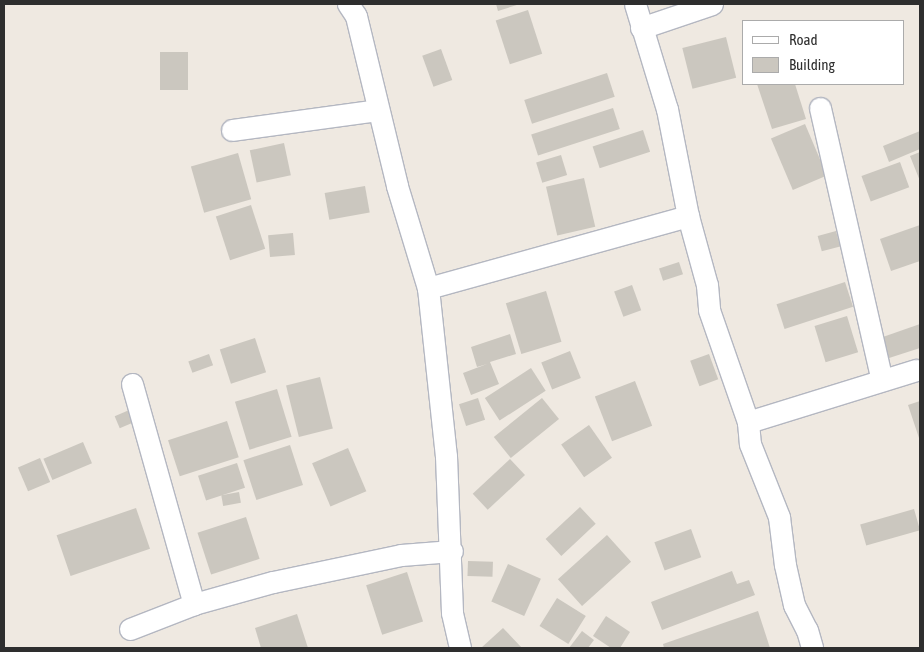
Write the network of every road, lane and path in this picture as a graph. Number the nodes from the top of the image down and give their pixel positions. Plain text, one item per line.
1 (348, 4) edge
2 (635, 4) edge
3 (712, 4) edge
4 (641, 28) junction
5 (820, 108) dead end
6 (378, 110) junction
7 (232, 130) dead end
8 (688, 216) junction
9 (428, 288) junction
10 (916, 370) dead end
11 (882, 380) junction
12 (132, 384) dead end
13 (748, 422) junction
14 (452, 551) junction
15 (194, 604) junction
16 (130, 629) dead end
17 (460, 648) edge
18 (812, 648) edge

1 - 6 street
2 - 4 street
3 - 4 street
4 - 8 street
5 - 11 street
6 - 7 street
6 - 9 street
8 - 9 street
8 - 13 street
9 - 14 street
10 - 11 street
11 - 13 street
12 - 15 street
13 - 18 street
14 - 15 street
14 - 17 street
15 - 16 street

